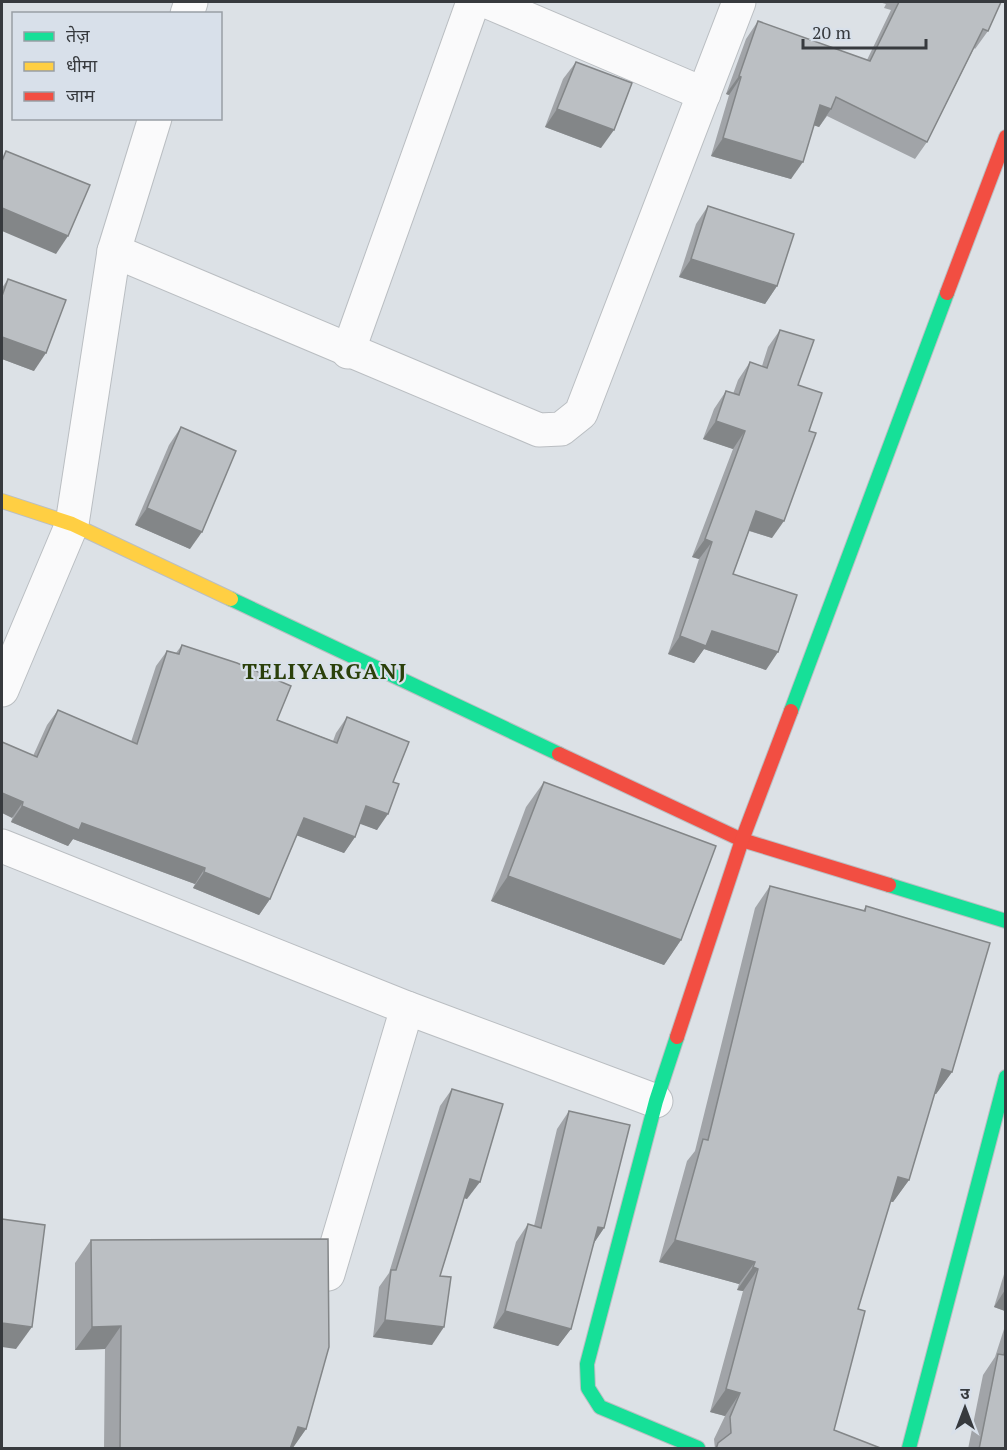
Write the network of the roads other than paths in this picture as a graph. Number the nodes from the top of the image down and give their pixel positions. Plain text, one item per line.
1 (473, 2) edge
2 (488, 2) edge
3 (739, 2) edge
4 (704, 94) junction
5 (153, 120) edge
6 (1005, 137) edge
7 (114, 251) junction
8 (348, 352) junction
9 (2, 501) edge
10 (72, 524) junction
11 (2, 690) edge
12 (742, 840) junction
13 (2, 846) edge
14 (1005, 921) edge
15 (407, 1008) junction
16 (1005, 1077) edge
17 (656, 1101) junction
18 (328, 1274) edge
19 (698, 1449) edge
20 (909, 1449) edge

1 - 8 street
2 - 4 street
3 - 4 street
4 - 8 street
5 - 7 street
6 - 12 street
7 - 8 street
7 - 10 street
9 - 10 street
10 - 11 street
10 - 12 street
12 - 14 street
12 - 17 street
13 - 15 street
15 - 17 street
15 - 18 street
16 - 20 street
17 - 19 street

